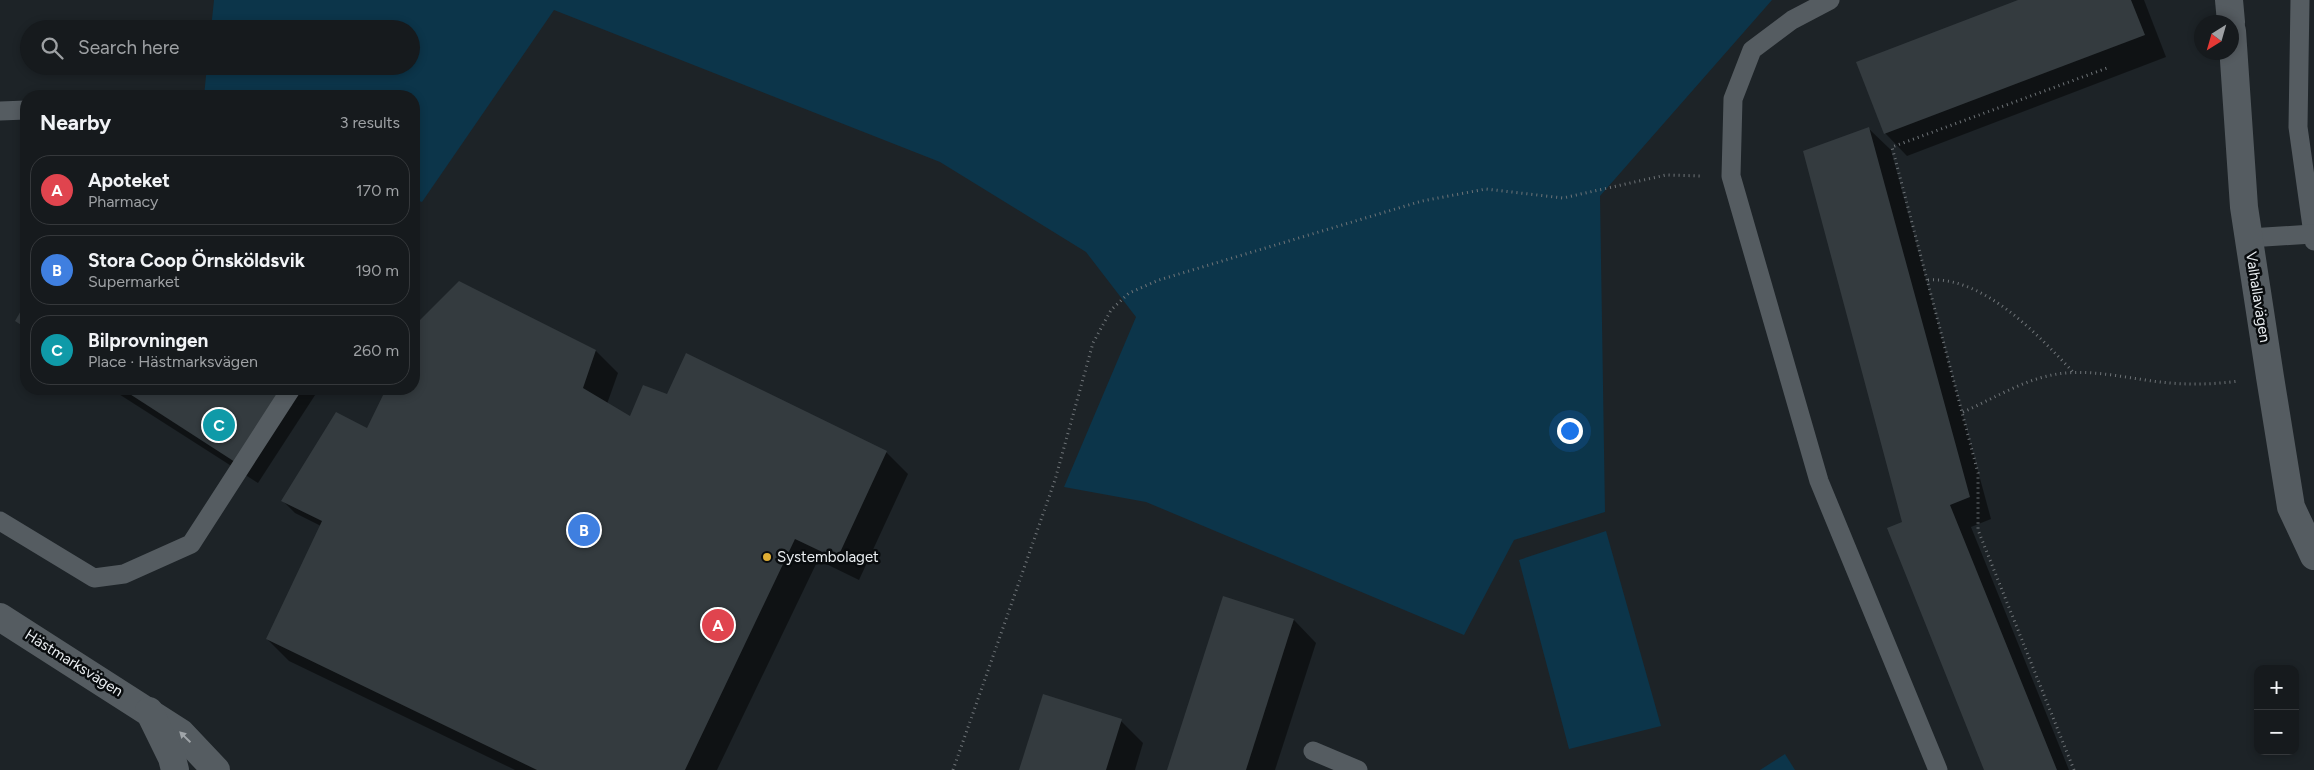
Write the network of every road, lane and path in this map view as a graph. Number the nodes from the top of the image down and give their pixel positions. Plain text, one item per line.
1 (1830, 0) edge
2 (2229, 0) edge
3 (2300, 0) edge
4 (2230, 15) edge
5 (2234, 60) edge
6 (2107, 68) dead end
7 (20, 110) edge
8 (0, 111) edge
9 (1731, 176) junction
10 (2313, 237) edge
11 (2249, 238) junction
12 (1928, 280) junction
13 (2074, 374) junction
14 (2270, 377) junction
15 (287, 395) edge
16 (1963, 412) junction
17 (0, 521) edge
18 (2314, 556) edge
19 (0, 617) edge
20 (148, 710) junction
21 (1313, 752) dead end
22 (175, 770) edge
23 (216, 770) edge
24 (953, 770) edge
25 (1358, 770) edge
26 (1938, 770) edge
27 (2074, 770) edge

1 - 9 lane
2 - 4 street
3 - 10 lane
5 - 11 street, Valhallavägen
6 - 12 path
7 - 8 lane
9 - 24 path
9 - 26 lane
10 - 11 lane
11 - 14 street, Valhallavägen
12 - 13 path
12 - 16 path
13 - 14 path
13 - 16 path
14 - 18 street, Valhallavägen
15 - 17 lane
16 - 27 path
19 - 20 street, Hästmarksvägen
20 - 22 street
23 -> 20 street, Hästmarksvägen
21 - 25 lane

